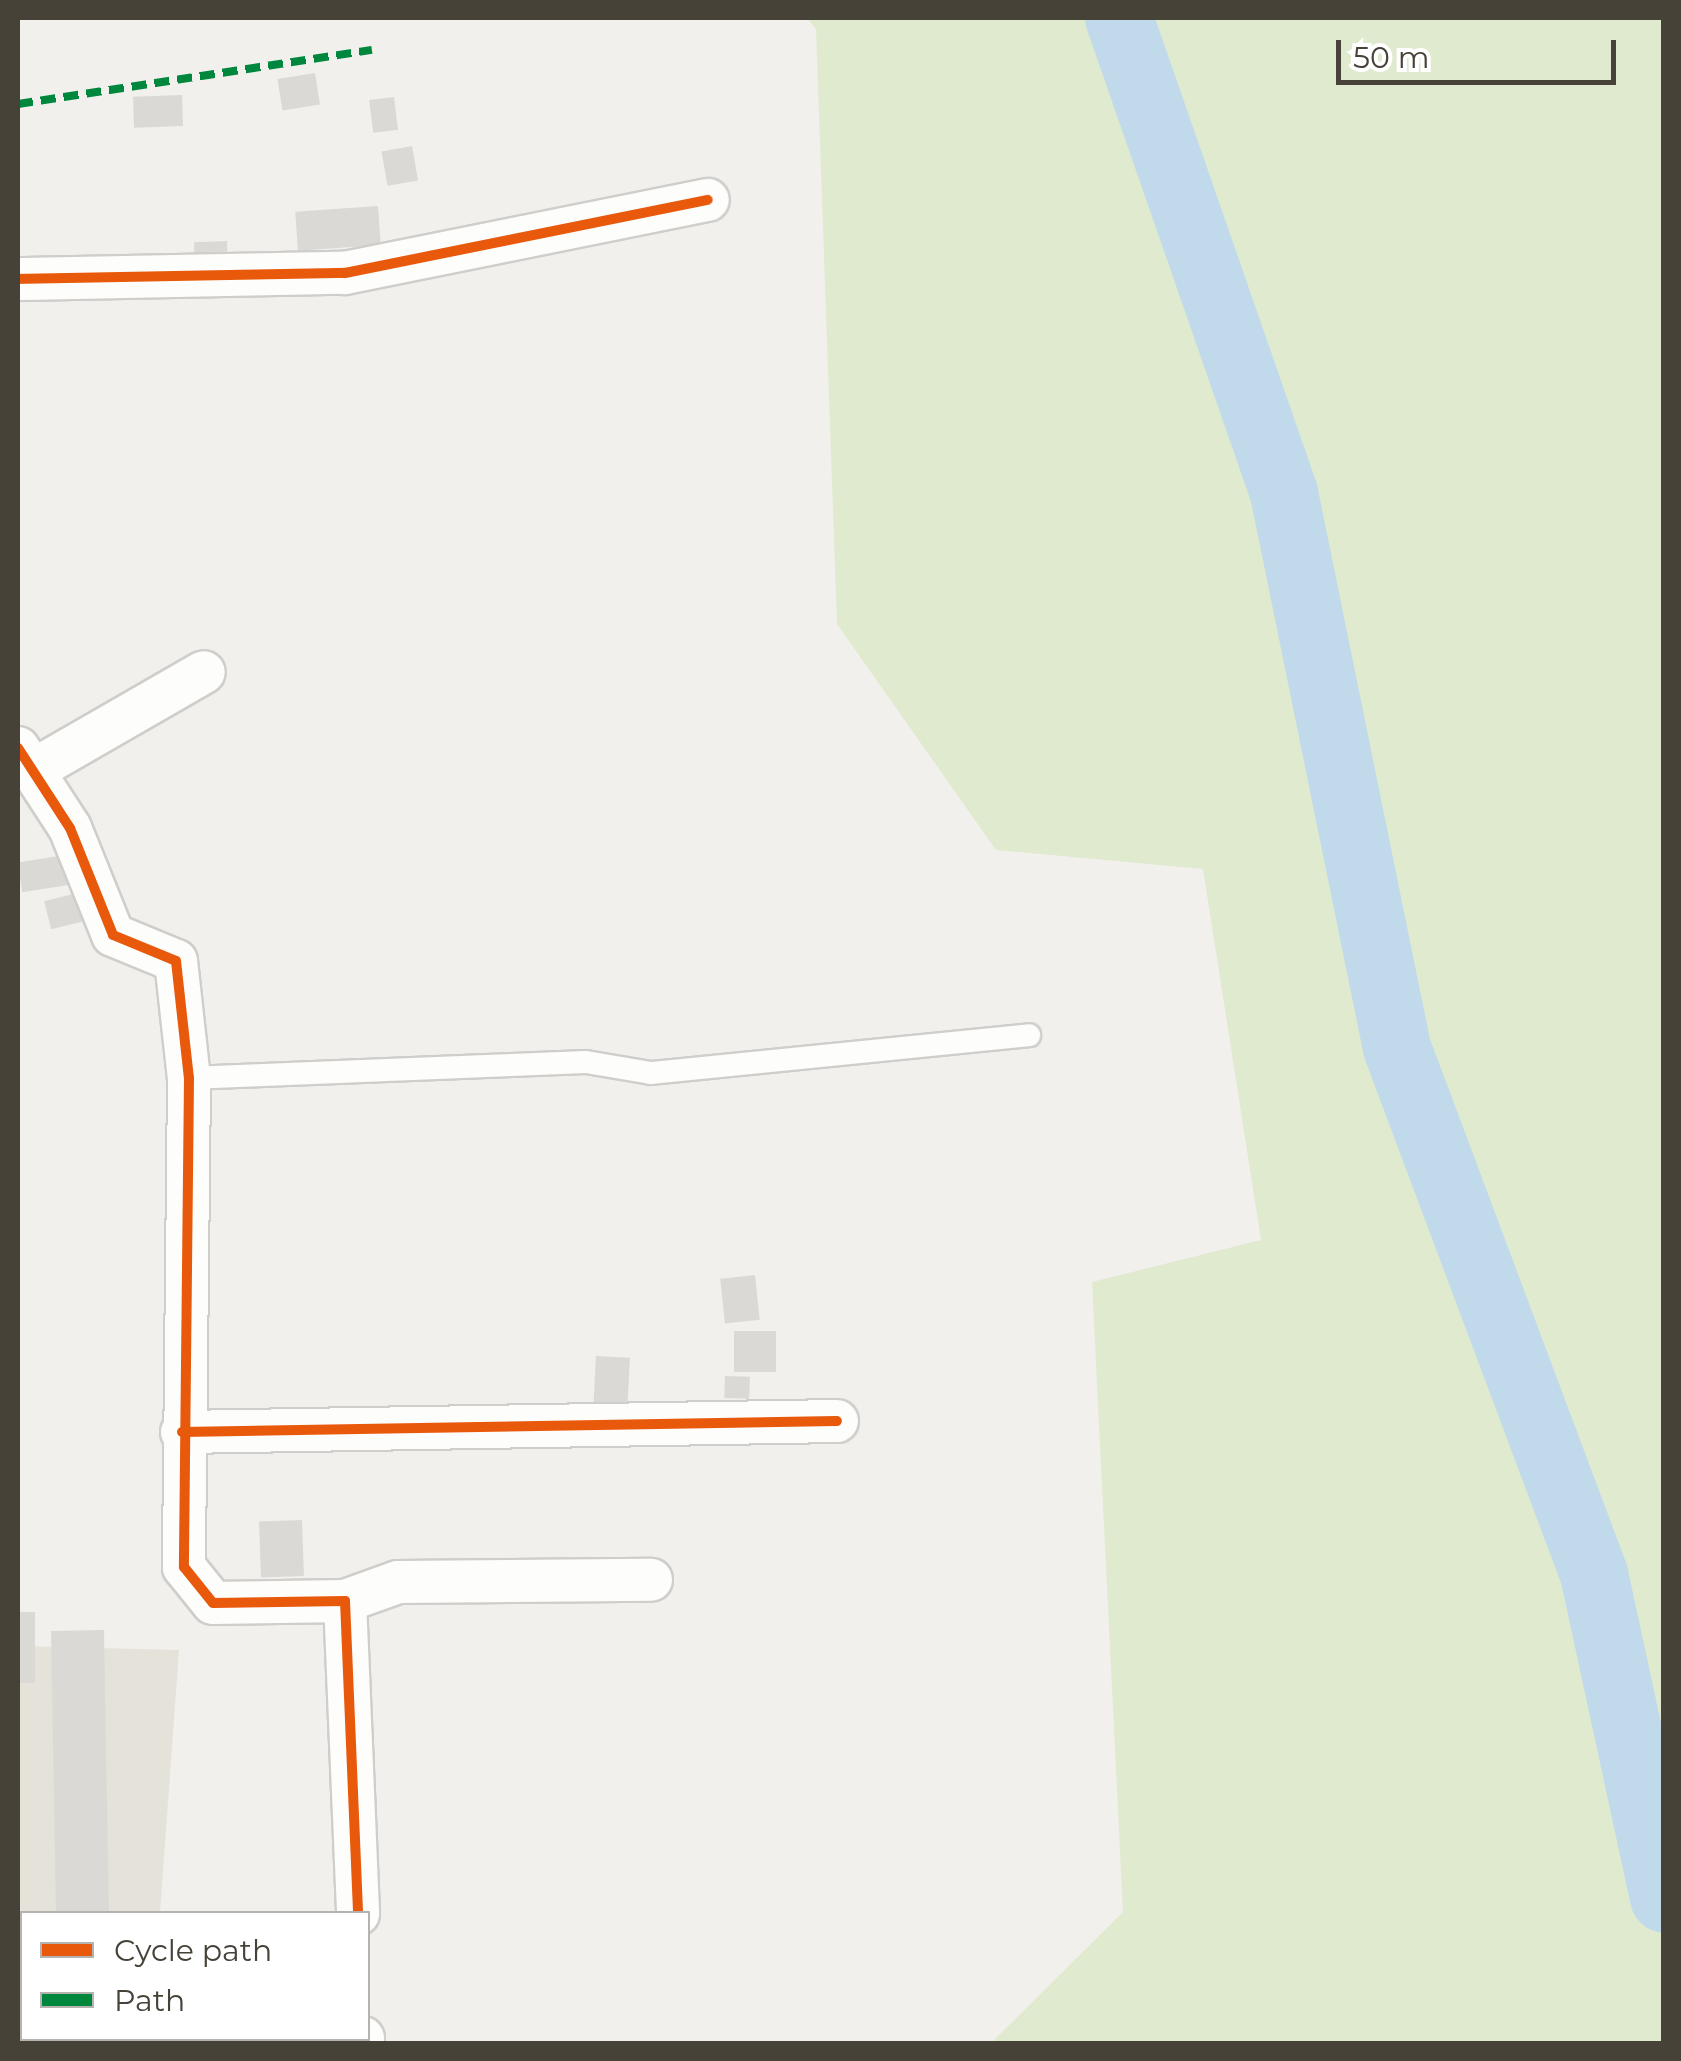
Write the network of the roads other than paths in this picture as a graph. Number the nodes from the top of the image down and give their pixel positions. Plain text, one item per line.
1 (708, 200) dead end
2 (18, 279) edge
3 (204, 672) dead end
4 (25, 759) edge
5 (1030, 1035) dead end
6 (189, 1078) junction
7 (837, 1421) dead end
8 (182, 1432) junction
9 (650, 1580) dead end
10 (345, 1602) junction
11 (358, 1911) edge

1 - 2 street
3 - 4 street
4 - 6 street
5 - 6 lane
6 - 8 street
7 - 8 street
8 - 10 street
9 - 10 street
10 - 11 street

